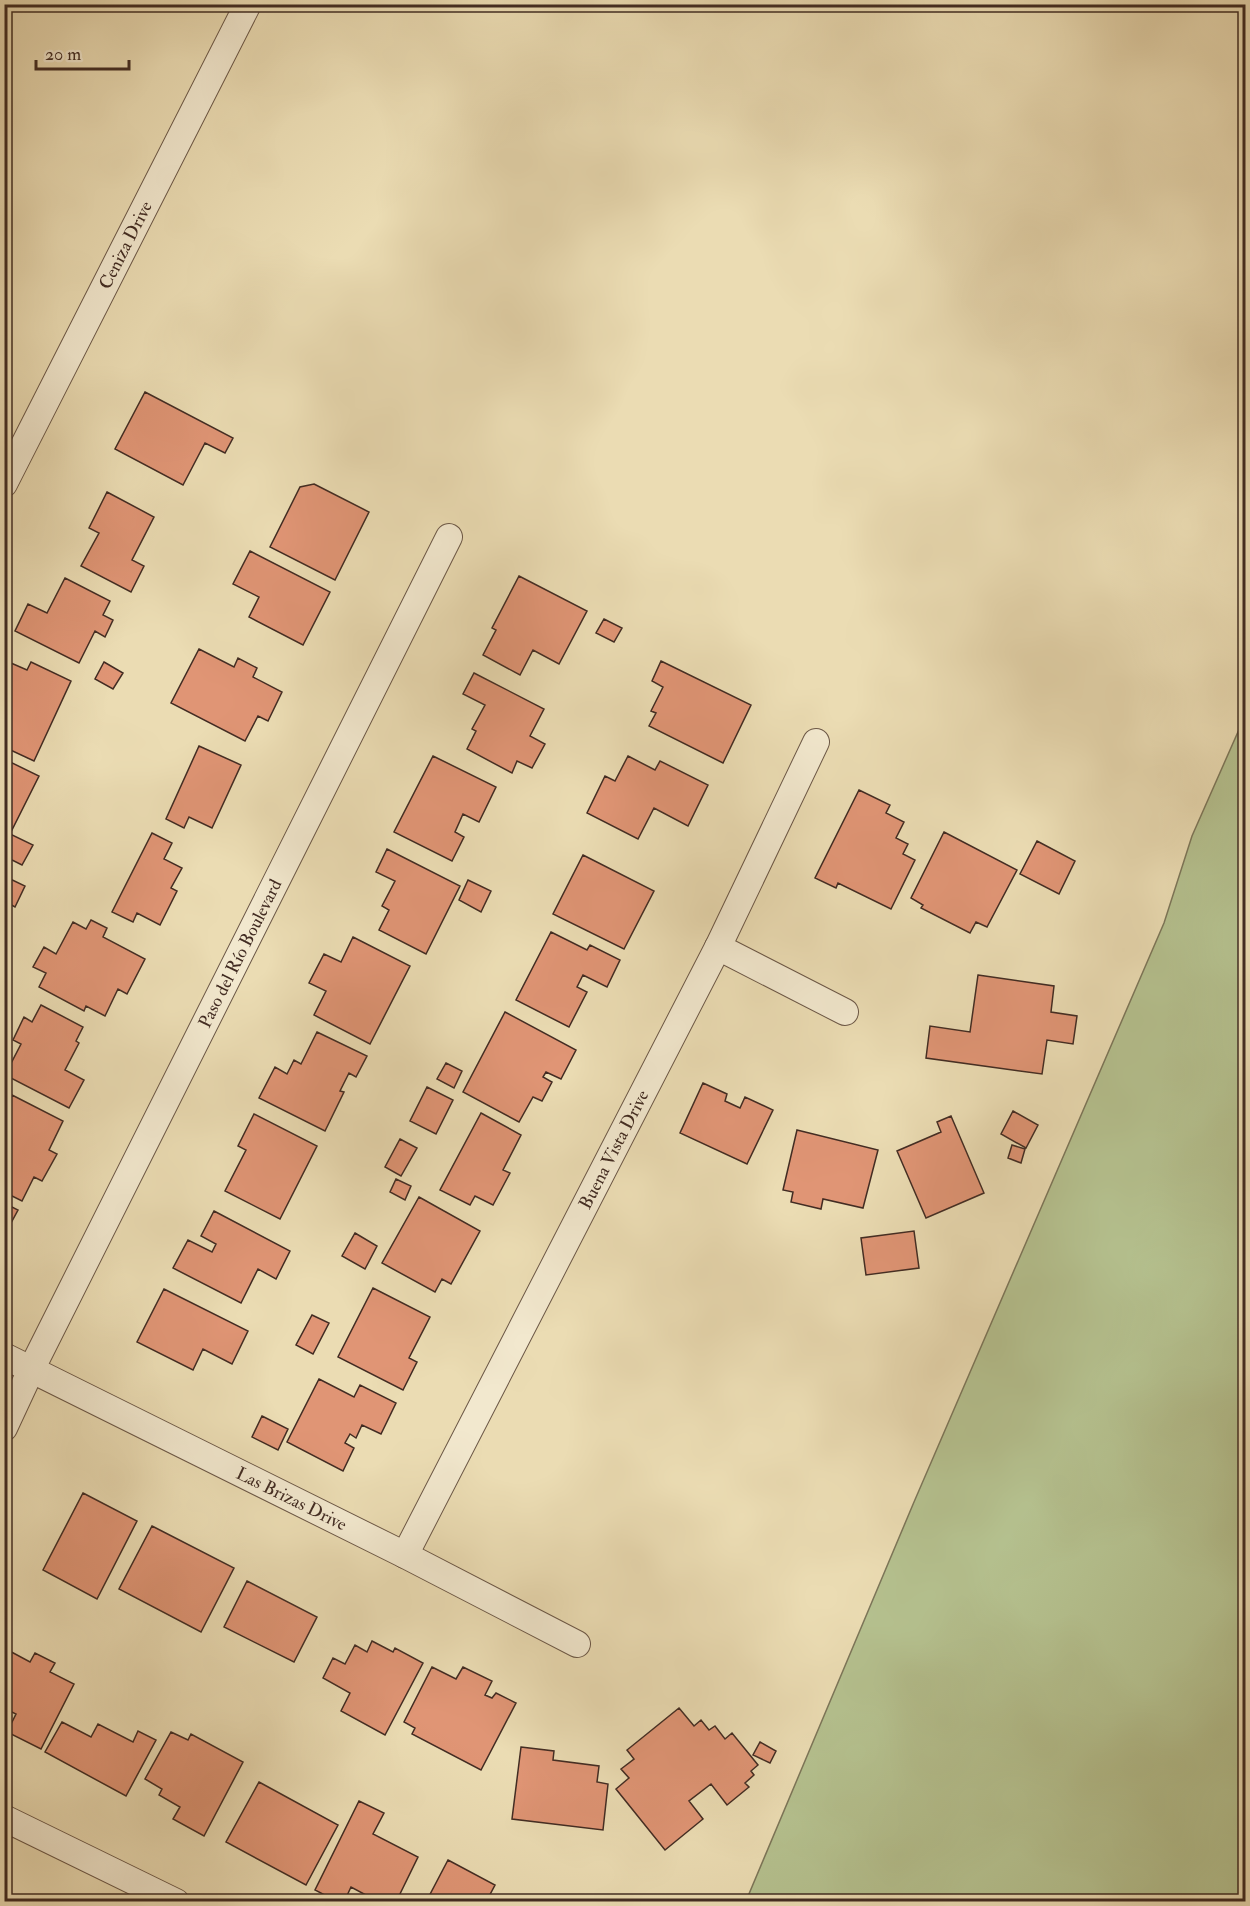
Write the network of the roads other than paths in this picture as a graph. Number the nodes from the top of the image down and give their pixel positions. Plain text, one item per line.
1 (248, 4) edge
2 (4, 484) edge
3 (449, 537) dead end
4 (816, 742) dead end
5 (718, 947) junction
6 (845, 1011) dead end
7 (4, 1356) edge
8 (31, 1370) junction
9 (4, 1428) edge
10 (405, 1555) junction
11 (577, 1644) dead end
12 (4, 1818) edge
13 (176, 1902) edge

1 - 2 street, Ceniza Drive
3 - 8 street, Paso del Río Boulevard
4 - 5 street, Buena Vista Drive
5 - 6 street
5 - 10 street, Buena Vista Drive
7 - 8 street, Las Brizas Drive
8 - 9 street, Paso del Río Boulevard
8 - 10 street, Las Brizas Drive
10 - 11 street, Las Brizas Drive
12 - 13 street

